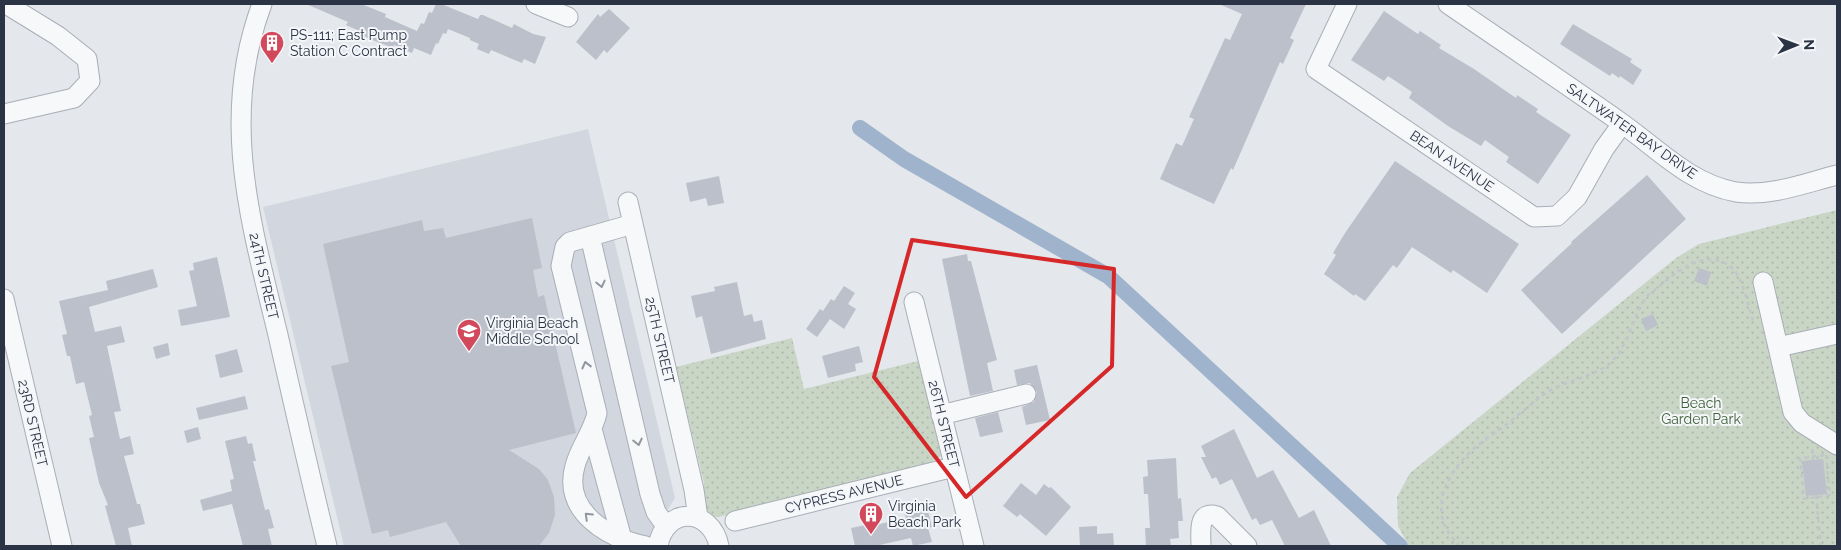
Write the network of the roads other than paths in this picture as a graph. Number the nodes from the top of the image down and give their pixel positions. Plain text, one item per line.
1 (6, 4) edge
2 (262, 4) edge
3 (536, 4) edge
4 (1347, 4) edge
5 (1448, 4) edge
6 (568, 17) dead end
7 (4, 114) edge
8 (1622, 124) junction
9 (1837, 175) edge
10 (628, 202) dead end
11 (633, 224) junction
12 (590, 236) junction
13 (1763, 282) dead end
14 (4, 299) edge
15 (914, 302) dead end
16 (1837, 334) edge
17 (1778, 347) junction
18 (1026, 394) dead end
19 (941, 415) junction
20 (592, 429) junction
21 (1837, 446) edge
22 (954, 467) junction
23 (691, 477) junction
24 (700, 519) junction
25 (735, 521) junction
26 (670, 523) junction
27 (622, 539) junction
28 (62, 546) edge
29 (327, 546) edge
30 (646, 546) edge
31 (658, 546) edge
32 (719, 546) edge
33 (974, 546) edge
34 (1201, 546) edge
35 (1247, 546) edge

1 - 7 street
2 - 29 street, 24TH STREET
3 - 6 street
4 - 8 street, BEAN AVENUE
5 - 8 street, SALTWATER BAY DRIVE
8 - 9 street, SALTWATER BAY DRIVE
10 - 11 street, 25TH STREET
11 - 12 street
11 - 23 street, 25TH STREET
20 -> 12 street
12 -> 26 street
13 - 17 street
14 - 28 street, 23RD STREET
15 - 19 street, 26TH STREET
16 - 17 street
17 - 21 street
18 - 19 street
19 - 22 street, 26TH STREET
20 - 27 street
27 -> 20 street
22 - 25 street, CYPRESS AVENUE
22 - 33 street, 26TH STREET
23 - 24 street, 25TH STREET
23 - 26 street, 25TH STREET
24 - 25 street, CYPRESS AVENUE
24 - 26 street
24 - 32 street, 25TH STREET
25 - 32 street
26 - 31 street, 25TH STREET
27 - 30 street
34 - 35 street

